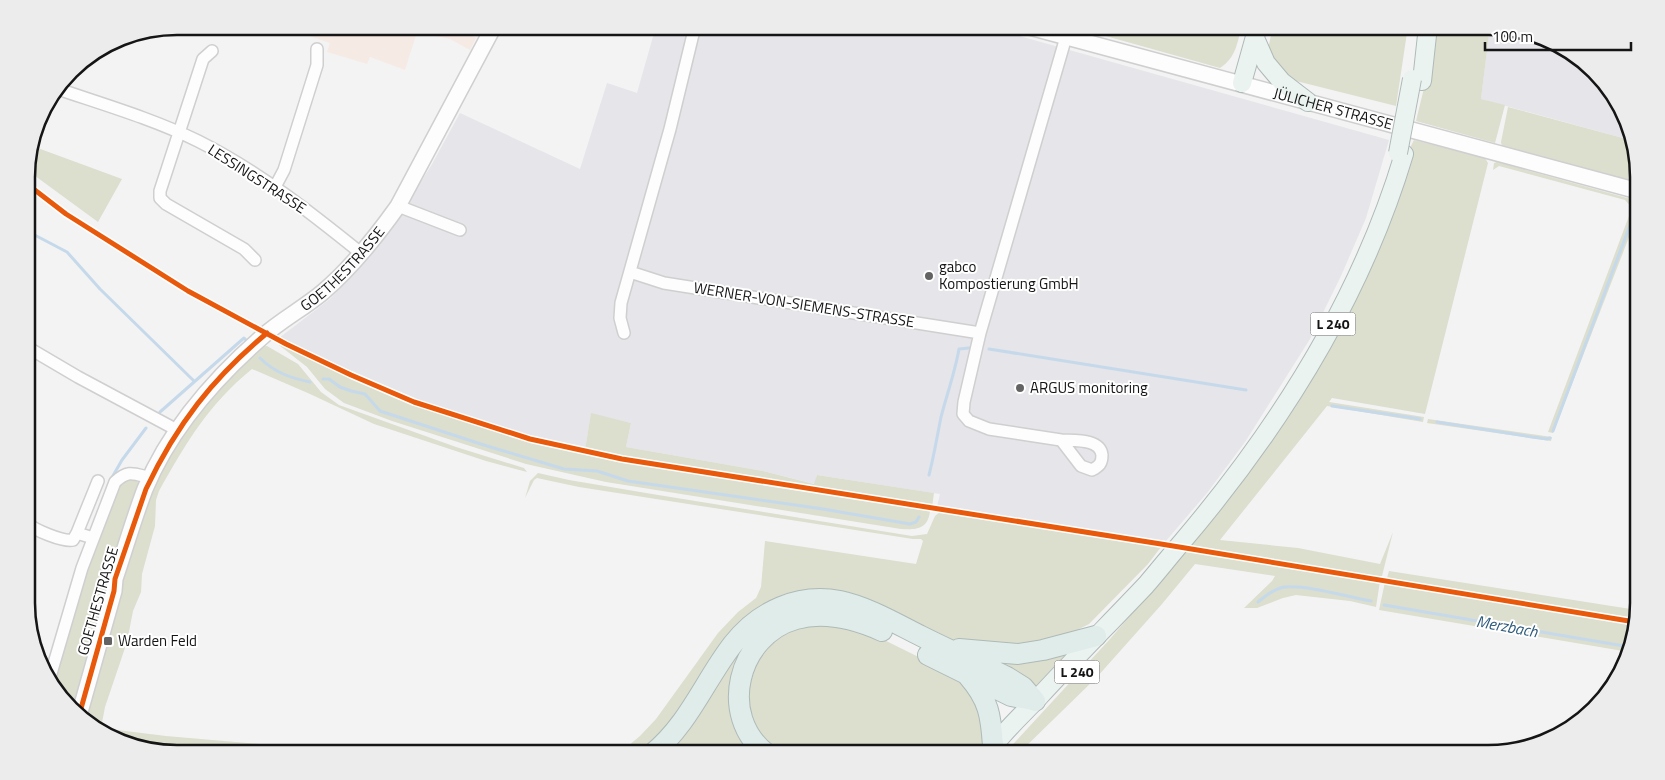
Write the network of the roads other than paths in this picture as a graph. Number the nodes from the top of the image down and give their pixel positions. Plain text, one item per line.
1 (489, 35) edge
2 (693, 35) edge
3 (1062, 35) edge
4 (1255, 35) edge
5 (1257, 35) edge
6 (1418, 35) edge
7 (1426, 35) edge
8 (1066, 36) junction
9 (317, 49) dead end
10 (212, 51) dead end
11 (1417, 80) junction
12 (1242, 84) junction
13 (64, 91) edge
14 (1308, 102) junction
15 (178, 132) junction
16 (275, 187) junction
17 (1630, 190) edge
18 (398, 206) junction
19 (460, 230) dead end
20 (362, 254) junction
21 (255, 260) dead end
22 (630, 272) junction
23 (624, 333) dead end
24 (980, 333) junction
25 (35, 352) edge
26 (177, 430) junction
27 (1060, 440) dead end
28 (151, 478) junction
29 (98, 481) dead end
30 (35, 529) edge
31 (77, 533) junction
32 (93, 538) junction
33 (1147, 584) junction
34 (1096, 636) junction
35 (944, 648) junction
36 (52, 670) edge
37 (965, 673) junction
38 (1035, 701) junction
39 (81, 707) edge
40 (662, 745) edge
41 (758, 745) edge
42 (993, 745) edge
43 (998, 745) edge
44 (999, 745) edge

1 - 18 street, GOETHESTRASSE
2 - 22 street
3 - 8 street, JÜLICHER STRASSE
4 - 12 main road
5 - 14 main road
6 - 11 main road, L 240
7 - 11 main road, L 240
8 - 12 street, JÜLICHER STRASSE
8 - 24 street
9 - 16 street
10 - 15 street
11 - 33 main road, L 240
12 - 14 street, JÜLICHER STRASSE
13 - 15 street, LESSINGSTRASSE
14 - 17 street, JÜLICHER STRASSE
15 - 16 street, LESSINGSTRASSE
15 - 21 street
16 - 20 street, LESSINGSTRASSE
18 - 19 street
18 - 20 street, GOETHESTRASSE
20 - 26 street, GOETHESTRASSE
22 - 23 street
22 - 24 street, WERNER-VON-SIEMENS-STRASSE
24 - 27 street
25 - 26 street
26 - 28 street, GOETHESTRASSE
28 - 32 street, GOETHESTRASSE
28 - 39 street, GOETHESTRASSE
29 - 31 street
30 - 31 street
31 - 32 street
32 - 36 street, GOETHESTRASSE
33 - 34 main road, L 240
33 - 44 main road, L 240
34 - 35 highway
34 - 38 main road, L 240
35 - 38 highway
35 - 40 highway
37 - 38 highway
37 - 41 highway
37 - 42 highway
38 - 43 main road, L 240

